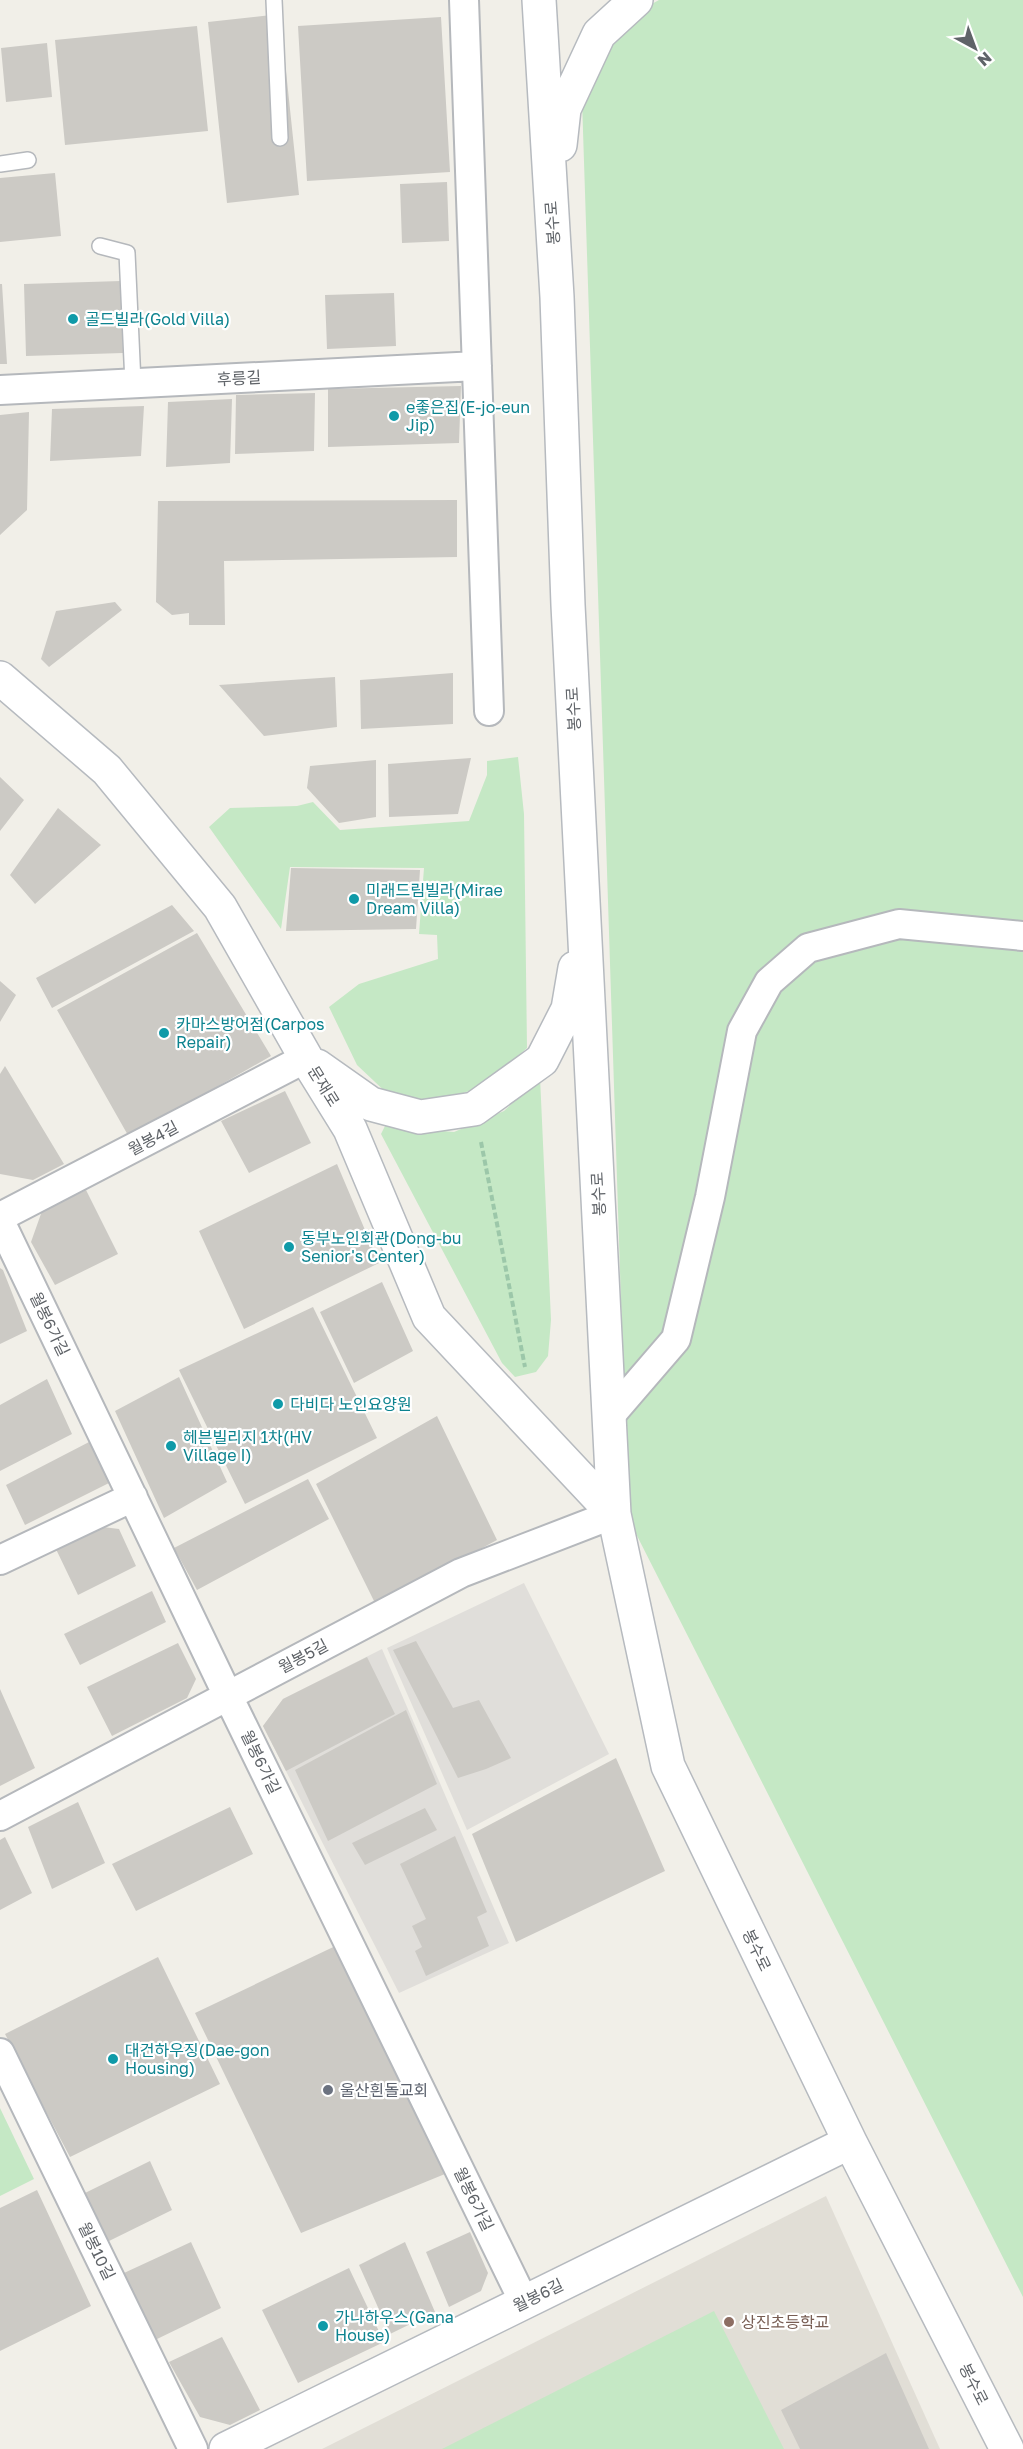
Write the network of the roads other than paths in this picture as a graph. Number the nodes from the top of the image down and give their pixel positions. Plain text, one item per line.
1 (274, 0) edge
2 (464, 0) edge
3 (539, 0) edge
4 (636, 0) edge
5 (280, 138) dead end
6 (28, 160) dead end
7 (0, 164) edge
8 (552, 218) junction
9 (100, 246) dead end
10 (477, 366) junction
11 (133, 383) junction
12 (0, 390) edge
13 (0, 678) edge
14 (489, 711) dead end
15 (584, 909) junction
16 (1023, 936) edge
17 (306, 1058) junction
18 (0, 1219) edge
19 (609, 1418) junction
20 (133, 1497) junction
21 (614, 1514) junction
22 (0, 1560) edge
23 (228, 1696) junction
24 (0, 1816) edge
25 (0, 2053) edge
26 (850, 2142) junction
27 (524, 2302) junction
28 (193, 2449) edge
29 (226, 2449) edge
30 (1007, 2449) edge

1 - 5 lane
2 - 10 street
3 - 8 main road, 봉수로
4 - 8 main road
6 - 7 lane
8 - 15 main road, 봉수로
9 - 11 lane
10 - 11 street, 후릉길
10 - 14 street
11 - 12 street, 후릉길
13 - 17 main road, 문재로
15 - 17 main road
15 - 19 main road, 봉수로
16 - 19 street
17 - 18 street, 월봉4길
17 - 21 main road, 문재로
18 - 20 street, 월봉6가길
19 - 21 main road, 봉수로
20 - 22 street
20 - 23 street, 월봉6가길
21 - 23 street, 월봉5길
21 - 26 main road, 봉수로
23 - 24 street, 월봉5길
23 - 27 street, 월봉6가길
25 - 28 street, 월봉10길
26 - 27 main road, 월봉6길
26 - 30 main road, 봉수로
27 - 29 main road, 월봉6길

